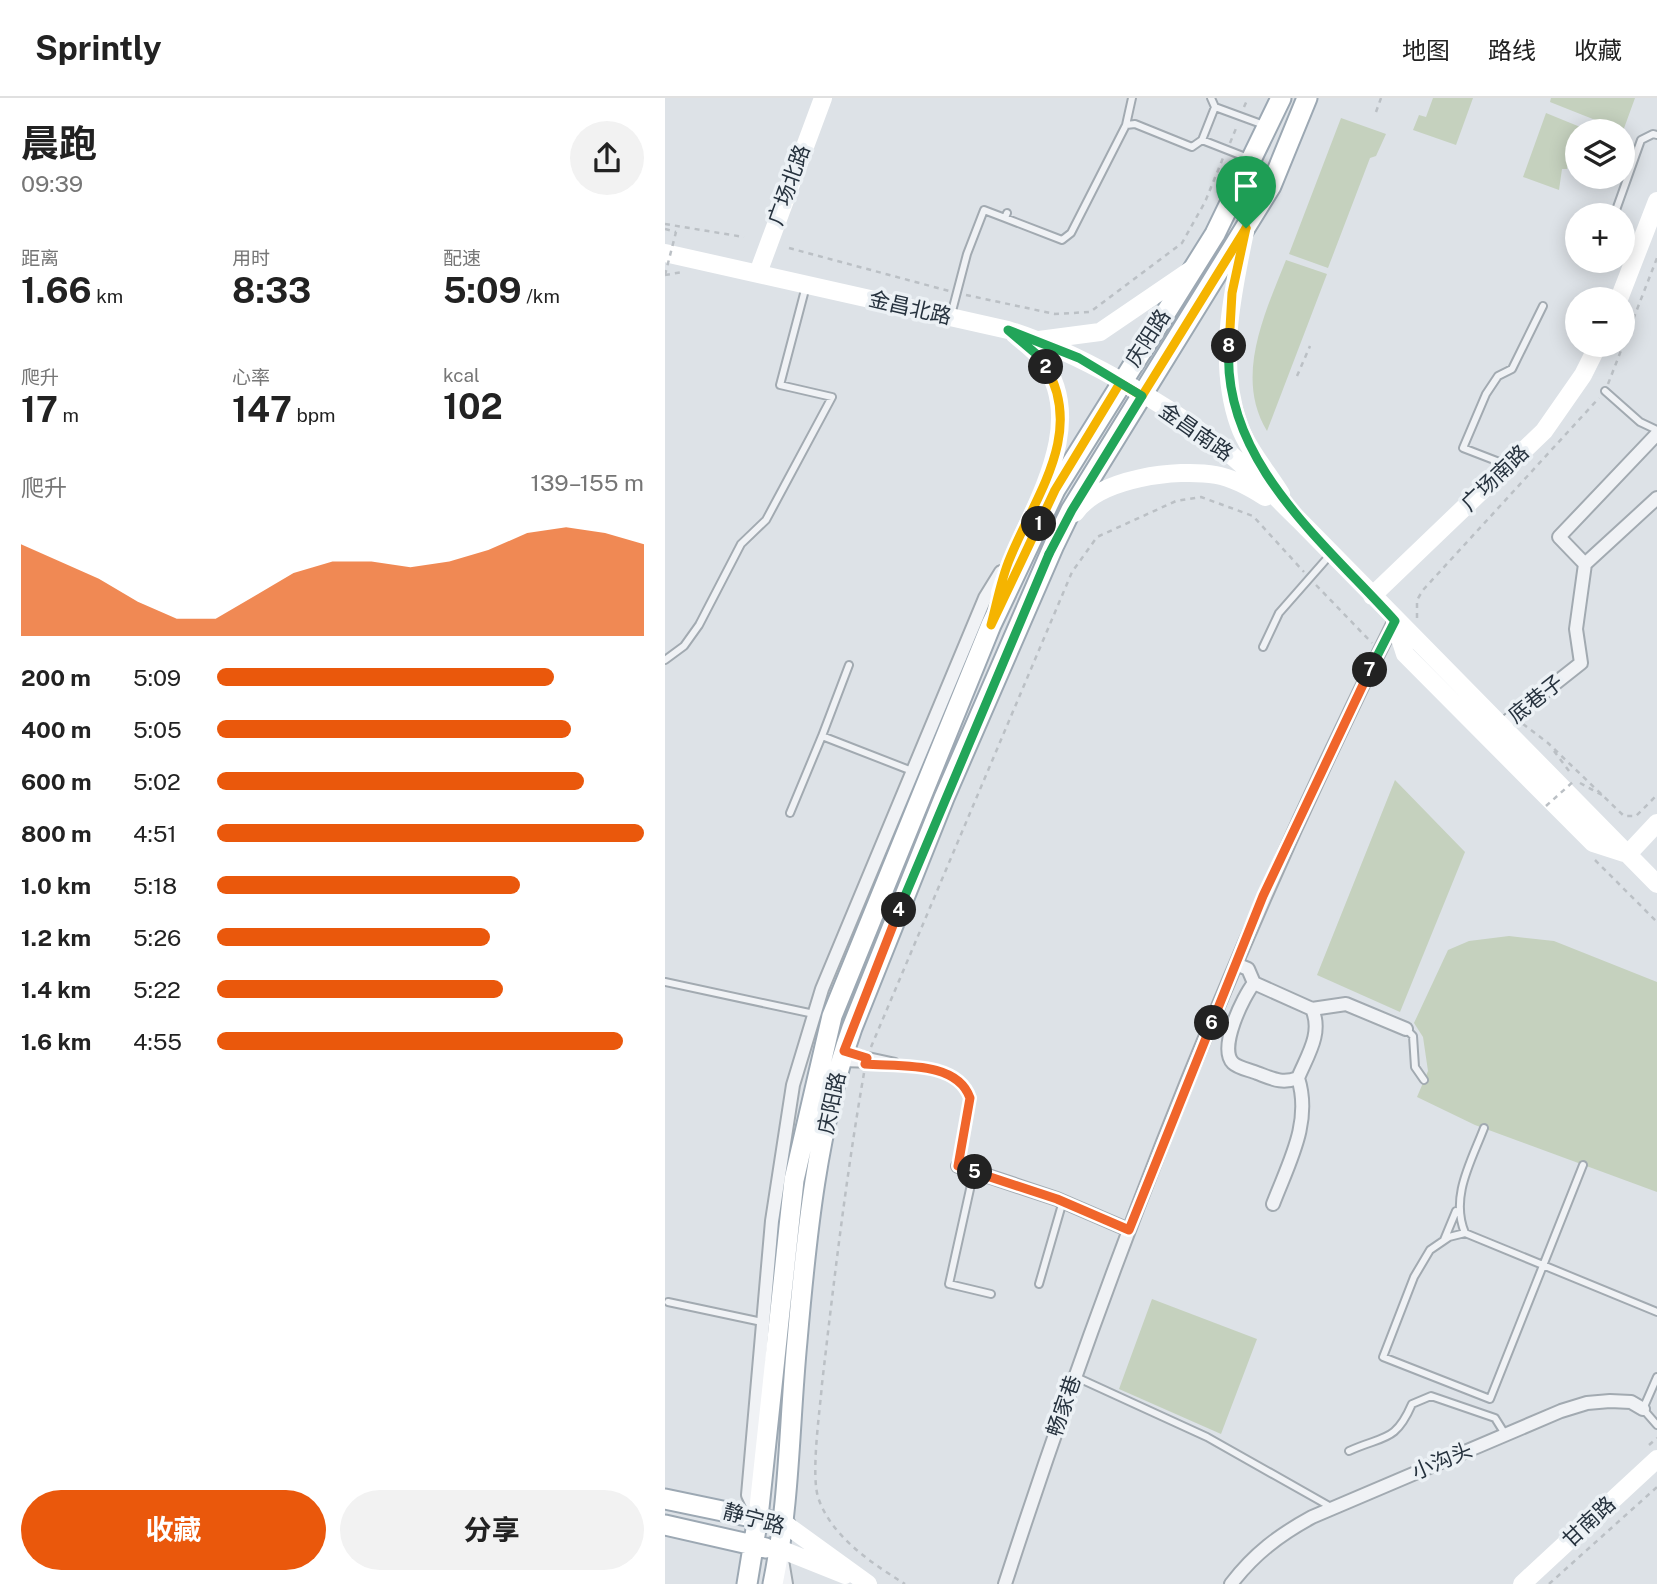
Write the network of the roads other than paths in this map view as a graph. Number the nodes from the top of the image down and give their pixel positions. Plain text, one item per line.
1 (823, 98) edge
2 (1132, 98) edge
3 (1212, 98) edge
4 (1281, 98) edge
5 (1307, 98) edge
6 (1215, 107) junction
7 (1126, 125) junction
8 (1269, 127) junction
9 (1657, 135) edge
10 (1202, 140) junction
11 (1253, 160) junction
12 (1657, 201) edge
13 (1618, 203) edge
14 (1246, 228) junction
15 (1651, 237) edge
16 (665, 253) edge
17 (1193, 269) junction
18 (758, 273) junction
19 (807, 284) junction
20 (1625, 287) edge
21 (1543, 306) dead end
22 (951, 317) junction
23 (1008, 330) junction
24 (1039, 340) junction
25 (1591, 357) edge
26 (1131, 389) junction
27 (1605, 391) road end
28 (1657, 432) edge
29 (1508, 465) junction
30 (1657, 498) edge
31 (1299, 520) junction
32 (1053, 545) junction
33 (1331, 553) junction
34 (1009, 560) junction
35 (1585, 564) junction
36 (1372, 596) junction
37 (1395, 621) junction
38 (991, 625) junction
39 (1263, 647) dead end
40 (665, 660) edge
41 (849, 666) dead end
42 (1507, 722) junction
43 (822, 736) junction
44 (912, 771) junction
45 (790, 813) dead end
46 (1657, 823) edge
47 (1628, 854) junction
48 (1657, 884) edge
49 (1236, 964) junction
50 (665, 982) edge
51 (1254, 984) junction
52 (1312, 1009) junction
53 (814, 1014) junction
54 (1406, 1029) joint
55 (842, 1057) junction
56 (866, 1061) junction
57 (895, 1062) dead end
58 (1298, 1078) junction
59 (1424, 1080) dead end
60 (1484, 1128) dead end
61 (1583, 1165) dead end
62 (958, 1166) joint
63 (974, 1171) junction
64 (1063, 1201) junction
65 (1273, 1203) dead end
66 (1459, 1203) junction
67 (1129, 1230) junction
68 (1465, 1233) junction
69 (1443, 1241) junction
70 (1543, 1265) junction
71 (1039, 1284) dead end
72 (991, 1294) dead end
73 (668, 1302) dead end
74 (1657, 1312) edge
75 (762, 1322) junction
76 (1074, 1377) junction
77 (1657, 1377) edge
78 (1643, 1409) junction
79 (1657, 1425) edge
80 (1505, 1434) junction
81 (1349, 1451) dead end
82 (1657, 1460) edge
83 (665, 1499) edge
84 (1333, 1508) junction
85 (758, 1517) junction
86 (785, 1524) junction
87 (666, 1529) edge
88 (754, 1546) junction
89 (780, 1549) junction
90 (740, 1584) edge
91 (747, 1584) edge
92 (773, 1584) edge
93 (786, 1584) edge
94 (867, 1584) edge
95 (1005, 1584) edge
96 (1231, 1584) edge
97 (1522, 1584) edge

1 - 18 street, 广场北路
2 - 7 lane
3 - 6 lane
4 - 8 main road, 庆阳路
5 - 14 main road, 庆阳路
6 - 8 lane
6 - 10 lane
7 - 10 lane
7 - 22 lane
8 - 11 main road, 庆阳路
9 - 13 lane
10 - 11 lane
11 - 17 main road, 庆阳路
12 - 15 street
14 - 26 main road, 庆阳路
14 - 31 street
15 - 20 street
16 - 18 street, 金昌北路
17 - 24 street
17 - 26 main road, 庆阳路
18 - 19 street, 金昌北路
19 - 22 street, 金昌北路
19 - 40 lane
21 - 29 lane
22 - 23 street, 金昌北路
23 - 24 street, 金昌北路
23 - 34 street
24 - 26 street, 金昌北路
25 - 29 street, 广场南路
26 - 31 street, 金昌南路
26 - 32 main road, 庆阳路
26 - 38 main road, 庆阳路
27 - 28 lane
28 - 35 street
29 - 36 street, 广场南路
30 - 35 street
31 - 32 street
31 - 33 street, 金昌南路
32 - 55 main road, 庆阳路
33 - 36 street, 金昌南路
33 - 39 lane
34 - 38 street
34 - 44 street
35 - 42 street, 底巷子
36 - 37 street, 金昌南路
37 - 42 street, 金昌南路
37 - 47 street, 金昌南路
37 - 49 street, 畅家巷
38 - 85 main road, 庆阳路
41 - 43 lane
42 - 47 street, 金昌南路
43 - 44 lane
43 - 45 lane
44 - 53 street
46 - 47 street
47 - 48 street, 金昌南路
49 - 51 street
49 - 67 street, 畅家巷
50 - 53 lane
51 - 52 street
51 - 58 street
52 - 54 street
52 - 58 street
53 - 75 street
54 - 59 lane
55 - 56 lane
55 - 56 lane
55 - 86 main road, 庆阳路
56 - 57 lane
56 - 62 lane
58 - 65 street
60 - 66 lane
61 - 70 lane
62 - 63 street
63 - 64 street
63 - 72 lane
64 - 67 street
64 - 71 lane
66 - 68 lane
66 - 69 lane
67 - 76 street, 畅家巷
68 - 69 lane
68 - 70 lane
69 - 70 lane
70 - 74 lane
73 - 75 lane
75 - 85 street
76 - 84 lane
76 - 95 street, 畅家巷
77 - 78 lane
78 - 79 lane
78 - 80 street, 小沟头
80 - 81 lane
80 - 84 street, 小沟头
82 - 97 street, 甘南路
83 - 85 main road, 静宁路
84 - 96 street, 小沟头
85 - 86 main road, 静宁路
85 - 88 main road, 庆阳路
86 - 89 main road, 庆阳路
86 - 94 street, 静宁路
87 - 88 main road, 静宁路
88 - 89 main road, 静宁路
88 - 90 street
88 - 91 main road, 庆阳路
89 - 92 main road, 庆阳路
89 - 93 street
89 - 94 street, 静宁路

